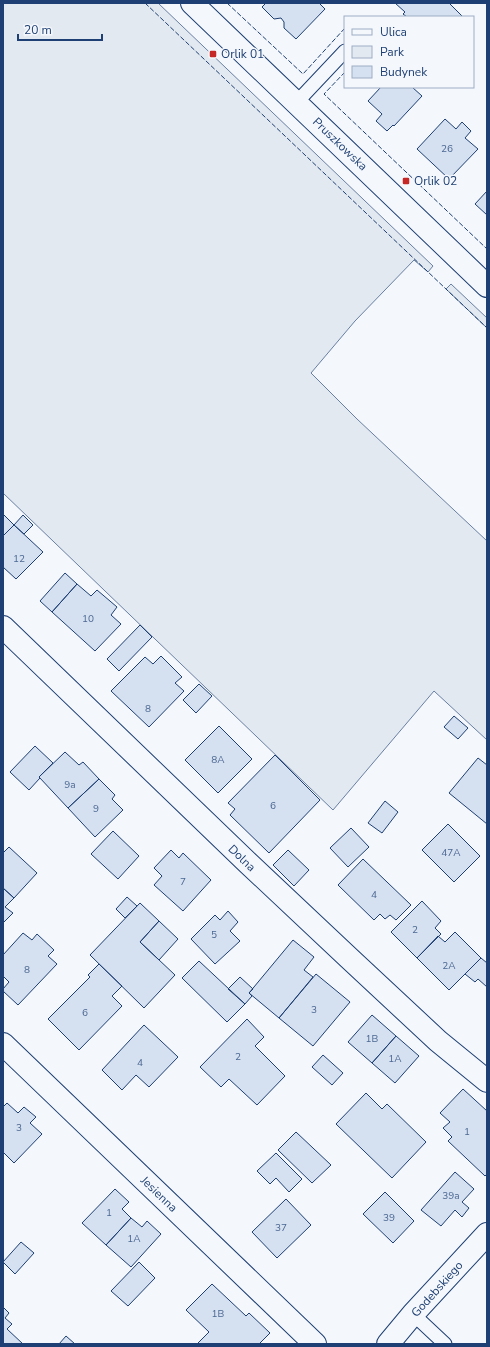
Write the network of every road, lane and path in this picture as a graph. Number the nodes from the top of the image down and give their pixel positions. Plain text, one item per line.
1 (192, 3) edge
2 (344, 52) edge
3 (296, 103) junction
4 (487, 286) edge
5 (3, 628) edge
6 (3, 1044) edge
7 (487, 1081) edge
8 (487, 1234) edge
9 (413, 1314) junction
10 (315, 1344) edge
11 (388, 1344) edge
12 (445, 1344) edge

1 - 3 street, Pruszkowska
2 - 3 lane
3 - 4 street, Pruszkowska
5 - 7 street, Dolna
6 - 10 street, Jesienna
8 - 9 street, Godebskiego
9 - 11 street, Godebskiego
9 - 12 lane

